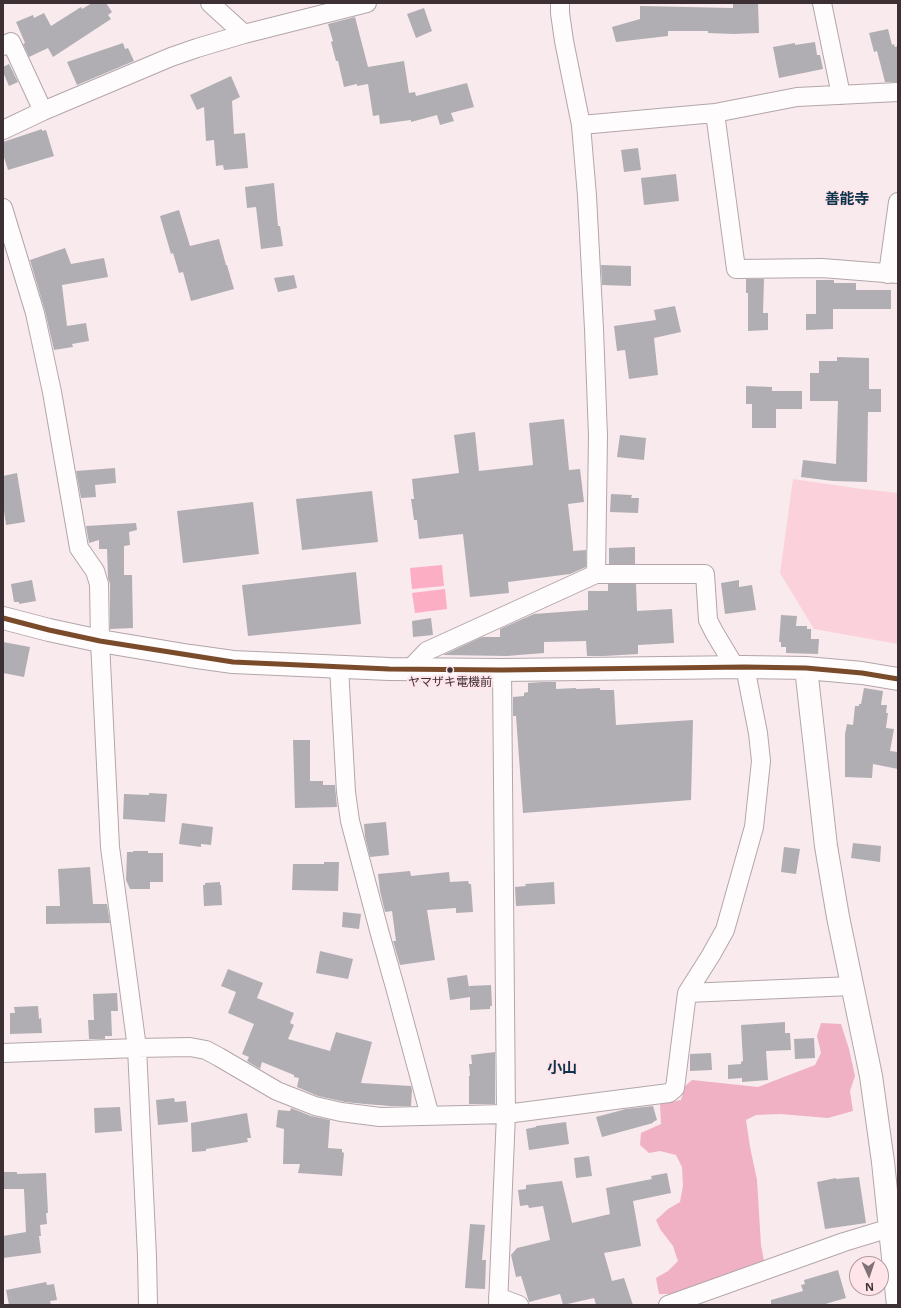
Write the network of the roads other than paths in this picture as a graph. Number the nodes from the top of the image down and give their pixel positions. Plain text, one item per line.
1 (210, 3) edge
2 (367, 3) edge
3 (560, 3) edge
4 (822, 3) edge
5 (244, 34) junction
6 (3, 46) edge
7 (898, 92) edge
8 (841, 95) junction
9 (44, 111) junction
10 (715, 113) junction
11 (581, 125) junction
12 (3, 130) edge
13 (898, 202) edge
14 (3, 208) edge
15 (893, 274) edge
16 (596, 574) junction
17 (3, 618) edge
18 (100, 641) junction
19 (339, 667) junction
20 (740, 667) junction
21 (806, 668) junction
22 (409, 670) junction
23 (502, 670) junction
24 (898, 679) edge
25 (852, 986) junction
26 (687, 993) junction
27 (137, 1048) junction
28 (3, 1053) edge
29 (506, 1114) junction
30 (430, 1116) junction
31 (890, 1228) junction
32 (498, 1301) edge
33 (148, 1305) edge
34 (519, 1305) edge
35 (668, 1305) edge
36 (898, 1305) edge

1 - 5 street
2 - 5 street
3 - 11 street
4 - 8 street
5 - 9 street
6 - 9 street
7 - 8 street
8 - 10 street
9 - 12 street
10 - 11 street
10 - 15 street
11 - 16 street
13 - 15 street
14 - 18 street
16 - 20 street
16 - 22 street
17 - 18 main road
18 - 19 main road
18 - 27 street
19 - 22 main road
19 - 30 street
20 - 21 main road
20 - 23 main road
20 - 26 street
21 - 24 main road
21 - 25 main road
22 - 23 main road
23 - 29 street
25 - 26 street
25 - 31 main road
26 - 29 street
27 - 28 street
27 - 30 street
27 - 33 street
29 - 30 street
29 - 32 street
31 - 35 street
31 - 36 main road
32 - 34 street

